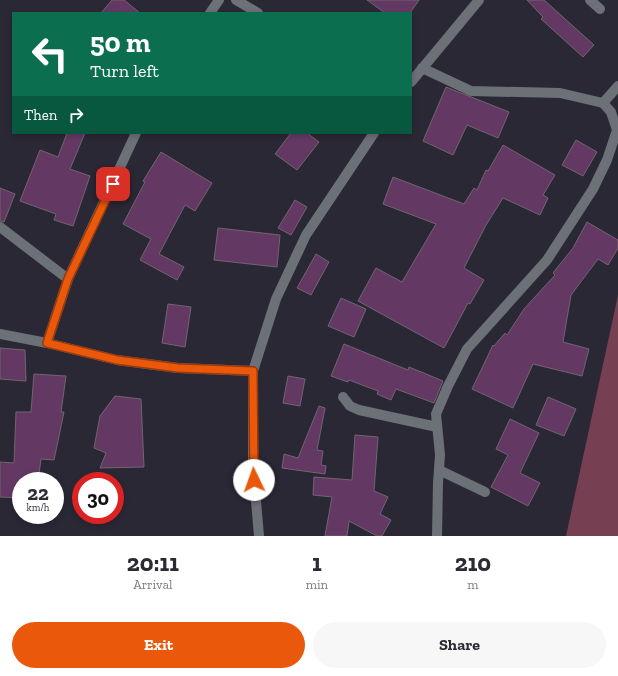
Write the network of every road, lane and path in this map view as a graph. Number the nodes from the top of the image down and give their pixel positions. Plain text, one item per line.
1 (219, 0) edge
2 (236, 0) edge
3 (479, 0) edge
4 (590, 0) edge
5 (600, 10) dead end
6 (211, 12) edge
7 (256, 12) edge
8 (422, 68) junction
9 (412, 81) edge
10 (618, 86) edge
11 (603, 103) junction
12 (136, 134) edge
13 (373, 134) edge
14 (0, 228) edge
15 (68, 279) junction
16 (0, 334) edge
17 (47, 343) junction
18 (253, 371) junction
19 (343, 397) dead end
20 (437, 427) junction
21 (440, 470) junction
22 (485, 492) dead end
23 (259, 536) edge
24 (437, 536) edge

1 - 6 street
2 - 7 street
3 - 8 street
4 - 5 street
8 - 9 street
8 - 11 street
10 - 11 street
11 - 20 street
12 - 15 street
13 - 18 street
14 - 15 street
15 - 17 street
16 - 17 street
17 - 18 street
18 - 23 street
19 - 20 street
20 - 21 street
21 - 22 street
21 - 24 street

